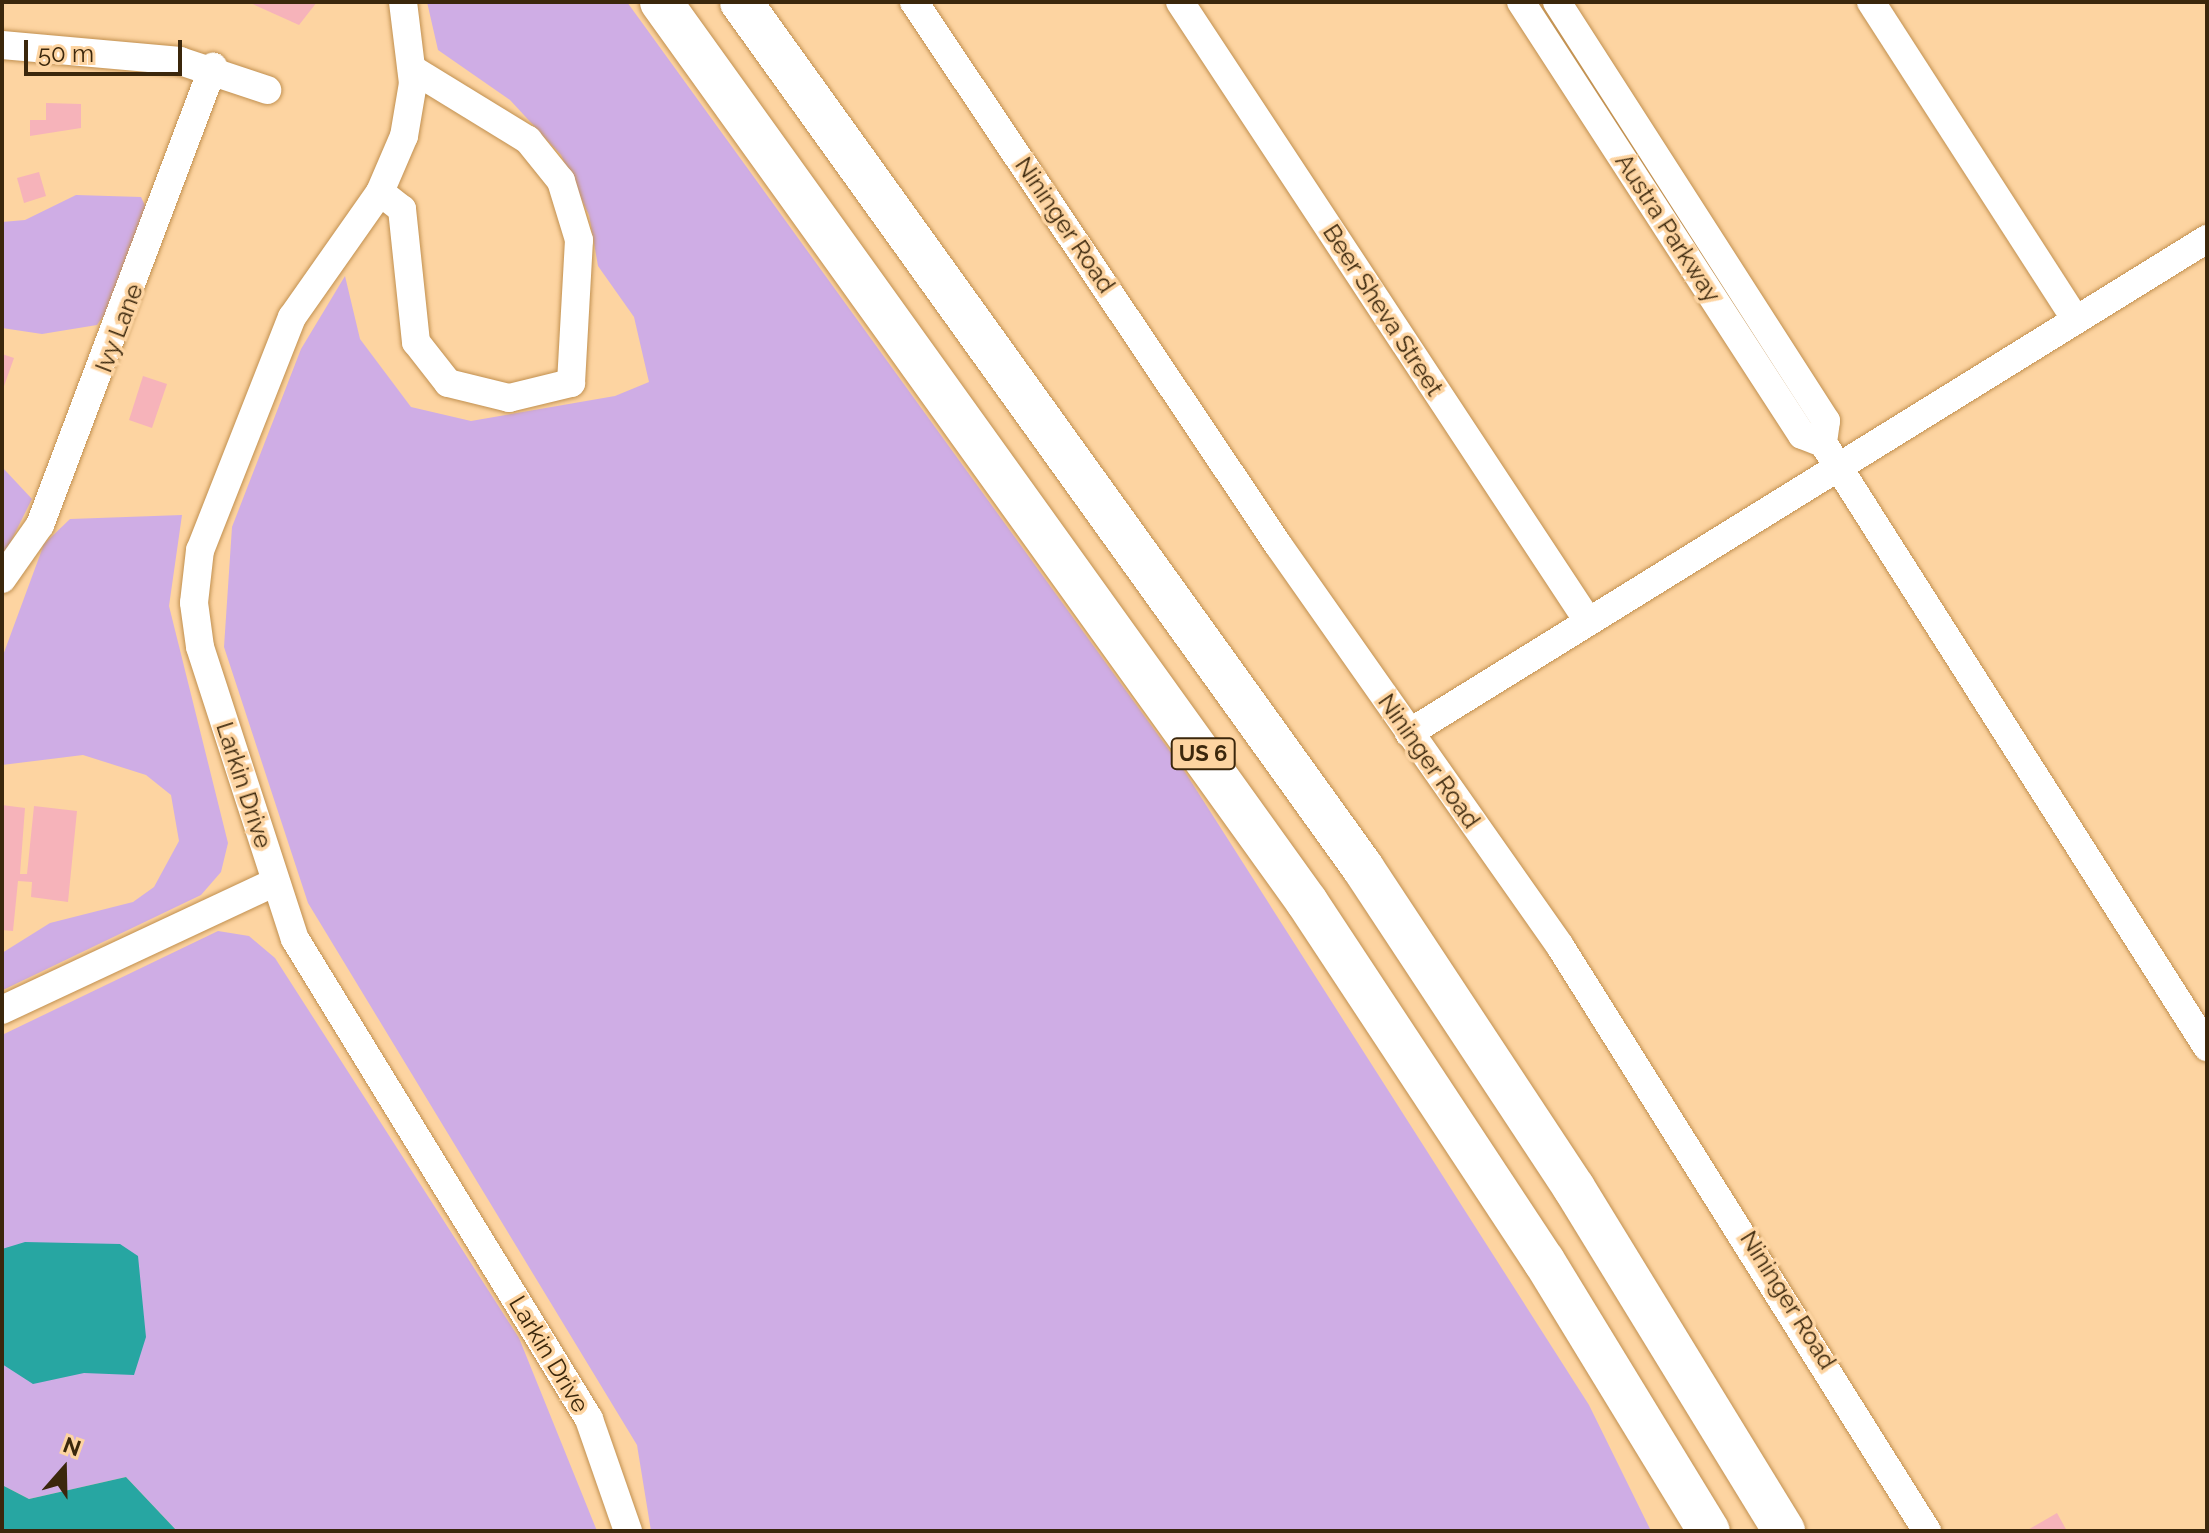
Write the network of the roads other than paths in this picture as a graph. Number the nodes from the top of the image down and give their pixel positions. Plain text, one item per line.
1 (403, 2) edge
2 (661, 2) edge
3 (741, 2) edge
4 (914, 2) edge
5 (1180, 2) edge
6 (1521, 2) edge
7 (1557, 2) edge
8 (1871, 2) edge
9 (2, 45) edge
10 (213, 67) junction
11 (412, 69) junction
12 (267, 90) dead end
13 (380, 192) junction
14 (2207, 239) edge
15 (2076, 320) junction
16 (1831, 455) junction
17 (2, 579) edge
18 (1586, 618) junction
19 (1409, 733) junction
20 (275, 882) junction
21 (2, 1010) edge
22 (2207, 1047) edge
23 (628, 1531) edge
24 (1709, 1531) edge
25 (1784, 1531) edge
26 (1927, 1531) edge

1 - 11 street, Larkin Drive
2 - 24 highway, US 6
3 - 25 highway, US 6
4 - 19 street, Nininger Road
5 - 18 street, Beer Sheva Street
6 - 16 street, Austra Parkway
7 - 16 street, Austra Parkway
8 - 15 street
9 - 10 street
10 - 12 street
10 - 17 street, Ivy Lane
11 - 13 street, Larkin Drive
11 - 13 street
13 - 20 street, Larkin Drive
14 - 15 street
15 - 16 street
16 - 18 street
16 - 22 street
18 - 19 street
19 - 26 street, Nininger Road
20 - 21 street
20 - 23 street, Larkin Drive

